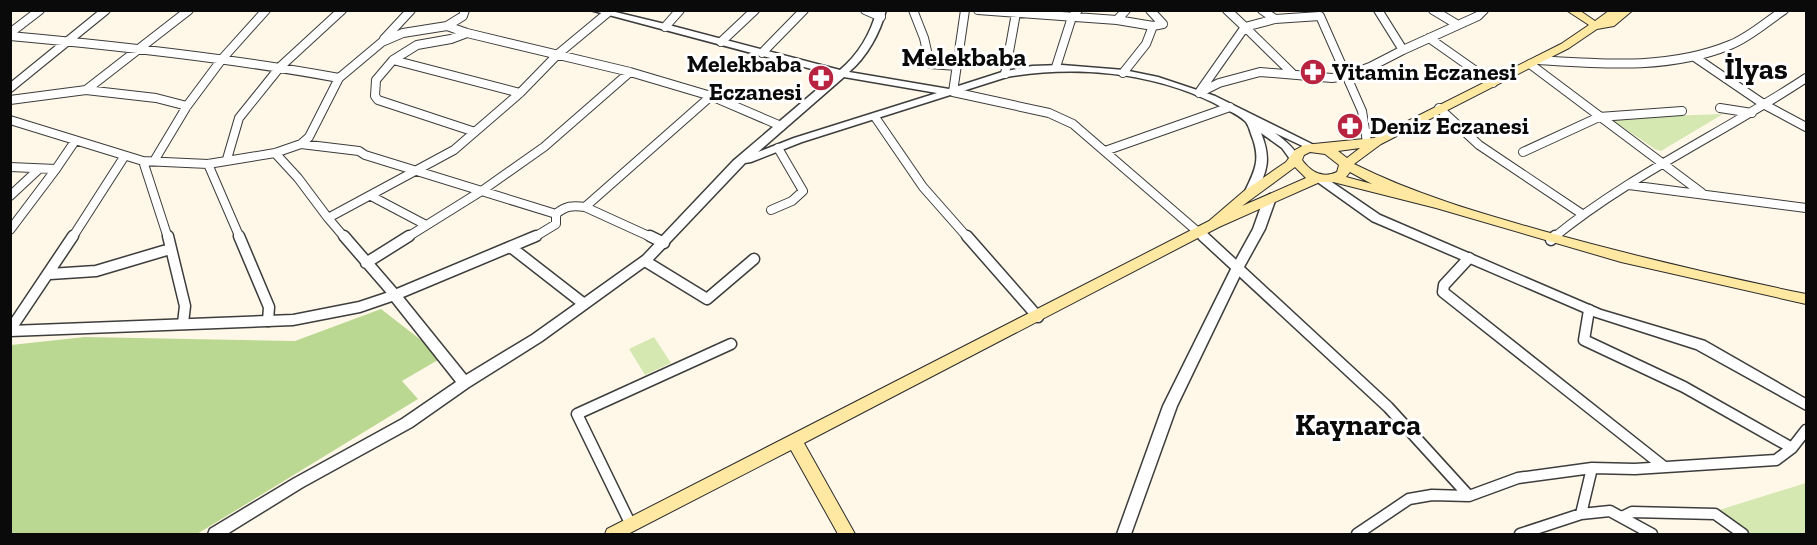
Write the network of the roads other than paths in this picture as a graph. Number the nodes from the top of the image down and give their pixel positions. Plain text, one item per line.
1 (40, 10) edge
2 (106, 10) edge
3 (189, 10) edge
4 (266, 10) edge
5 (342, 10) edge
6 (411, 10) edge
7 (465, 10) edge
8 (594, 10) edge
9 (680, 10) edge
10 (755, 10) edge
11 (804, 10) edge
12 (865, 10) edge
13 (913, 10) edge
14 (965, 10) edge
15 (978, 10) edge
16 (1078, 10) edge
17 (1126, 10) edge
18 (1150, 10) edge
19 (1227, 10) edge
20 (1262, 10) edge
21 (1378, 10) edge
22 (1433, 10) edge
23 (1484, 10) edge
24 (1571, 10) edge
25 (1618, 10) edge
26 (1628, 10) edge
27 (1784, 10) edge
28 (610, 12) edge
29 (1030, 12) edge
30 (1016, 13) junction
31 (1320, 13) edge
32 (881, 14) edge
33 (1072, 17) junction
34 (1275, 19) junction
35 (1117, 20) junction
36 (1458, 25) junction
37 (447, 26) junction
38 (1153, 26) junction
39 (1597, 26) junction
40 (665, 27) junction
41 (1245, 27) junction
42 (467, 33) junction
43 (10, 34) edge
44 (1429, 38) junction
45 (382, 42) junction
46 (721, 42) junction
47 (66, 43) junction
48 (140, 48) junction
49 (1402, 50) junction
50 (762, 52) junction
51 (558, 54) junction
52 (1696, 58) junction
53 (222, 59) junction
54 (393, 60) junction
55 (1534, 62) junction
56 (957, 66) junction
57 (280, 67) junction
58 (1056, 67) junction
59 (630, 72) junction
60 (1123, 73) junction
61 (1292, 73) junction
62 (842, 74) junction
63 (1005, 74) junction
64 (1345, 76) junction
65 (339, 78) junction
66 (1806, 78) edge
67 (1493, 83) junction
68 (10, 88) edge
69 (86, 90) junction
70 (953, 92) junction
71 (520, 93) junction
72 (1199, 93) junction
73 (711, 96) junction
74 (10, 100) edge
75 (1766, 105) junction
76 (187, 106) junction
77 (1439, 108) junction
78 (1719, 108) dead end
79 (1233, 109) junction
80 (1682, 111) dead end
81 (1752, 112) junction
82 (875, 117) junction
83 (1599, 117) junction
84 (10, 120) edge
85 (1251, 122) junction
86 (781, 126) junction
87 (1806, 127) edge
88 (475, 132) junction
89 (75, 141) junction
90 (1372, 142) junction
91 (302, 144) junction
92 (778, 148) junction
93 (1317, 148) junction
94 (1105, 151) junction
95 (1523, 152) dead end
96 (275, 153) junction
97 (124, 157) junction
98 (226, 159) junction
99 (1296, 160) junction
100 (143, 161) junction
101 (154, 161) junction
102 (208, 164) junction
103 (737, 164) junction
104 (1665, 164) junction
105 (1345, 165) junction
106 (10, 168) edge
107 (39, 169) junction
108 (56, 169) junction
109 (415, 170) junction
110 (1326, 178) junction
111 (1629, 185) junction
112 (483, 190) junction
113 (1251, 192) junction
114 (1702, 194) junction
115 (10, 196) edge
116 (371, 196) junction
117 (1270, 198) junction
118 (1438, 204) junction
119 (585, 207) junction
120 (1806, 208) edge
121 (771, 210) dead end
122 (556, 214) junction
123 (1582, 214) junction
124 (328, 218) junction
125 (1214, 224) junction
126 (426, 225) junction
127 (10, 230) edge
128 (1197, 232) junction
129 (1551, 240) junction
130 (664, 243) junction
131 (512, 248) junction
132 (170, 249) junction
133 (1469, 258) junction
134 (754, 259) dead end
135 (645, 261) junction
136 (366, 263) junction
137 (1238, 267) junction
138 (50, 274) junction
139 (395, 295) junction
140 (1806, 299) edge
141 (584, 304) junction
142 (1589, 310) junction
143 (1038, 317) junction
144 (268, 321) junction
145 (183, 323) junction
146 (10, 331) edge
147 (732, 344) dead end
148 (464, 383) junction
149 (1806, 405) edge
150 (1806, 430) edge
151 (795, 442) junction
152 (1792, 448) junction
153 (1663, 466) junction
154 (1592, 468) junction
155 (1469, 496) junction
156 (1581, 514) junction
157 (1622, 517) junction
158 (631, 525) junction
159 (215, 534) edge
160 (613, 534) edge
161 (847, 534) edge
162 (1124, 534) edge
163 (1357, 534) edge
164 (1520, 534) edge
165 (1652, 534) edge
166 (1743, 534) edge

1 - 43 street
2 - 47 street
3 - 48 street
4 - 53 street
5 - 57 street
6 - 45 street
7 - 37 street
8 - 28 street
9 - 40 street
10 - 46 street
11 - 50 street
12 - 32 street
13 - 56 street
14 - 56 street
15 - 30 street
16 - 33 street
17 - 35 street
18 - 38 street
19 - 41 street
20 - 34 street
21 - 49 street
22 - 36 street
23 - 36 street
24 - 39 main road
25 - 39 main road
26 - 39 main road
27 - 52 street
28 - 40 street
28 - 51 street
29 - 30 street
29 - 33 street
30 - 63 street
31 - 34 street
31 - 64 street
32 - 62 street
33 - 35 street
33 - 58 street
34 - 41 street
35 - 38 street
36 - 44 street
37 - 42 street
37 - 45 street
38 - 60 street
39 - 55 main road
40 - 46 street
41 - 61 street
41 - 72 street
42 - 51 street
42 - 54 street
43 - 47 street
44 - 49 street
44 - 67 street
45 - 65 street
46 - 50 street
47 - 48 street
47 - 68 street
48 - 53 street
48 - 69 street
49 - 64 street
50 - 62 street
51 - 59 street
51 - 71 street
52 - 55 street
52 - 75 street
53 - 57 street
53 - 76 street
54 - 71 street
54 - 88 street
55 - 67 main road
55 - 83 street
56 - 70 street
57 - 65 street
57 - 98 street
58 - 60 street
58 - 63 street
59 - 73 street
59 - 112 street
60 - 72 street
61 - 64 street
61 - 72 street
62 - 70 street
62 - 86 street
63 - 70 street
64 - 90 street
65 - 91 street
66 - 75 street
67 - 77 main road
69 - 74 street
69 - 76 street
70 - 82 street
70 - 94 street
71 - 88 street
72 - 79 street
73 - 86 street
73 - 119 street
75 - 81 street
75 - 87 street
76 - 101 street
77 - 90 main road
77 - 123 street
78 - 81 street
79 - 85 street
79 - 93 street
79 - 94 street
80 - 83 street
81 - 104 street
82 - 92 street
82 - 143 street
83 - 95 street
83 - 104 street
84 - 89 street
85 - 99 street
85 - 113 street
86 - 103 street
88 - 109 street
89 - 97 street
89 - 108 street
90 - 93 main road
90 - 105 main road
91 - 96 street
91 - 109 street
92 - 103 street
92 - 121 street
93 - 99 main road
93 - 105 main road
94 - 128 street
96 - 98 street
96 - 124 street
97 - 100 street
97 - 138 street
98 - 102 street
99 - 110 main road
99 - 113 main road
100 - 101 street
100 - 132 street
101 - 102 street
102 - 144 street
103 - 130 street
104 - 111 street
104 - 114 street
105 - 110 main road
105 - 118 main road
106 - 107 street
107 - 108 street
107 - 115 street
108 - 127 street
109 - 112 street
109 - 116 street
110 - 117 main road
110 - 118 main road
110 - 133 street
111 - 114 street
111 - 123 street
112 - 122 street
112 - 126 street
113 - 125 main road
114 - 120 street
116 - 124 street
116 - 126 street
117 - 125 main road
117 - 137 street
118 - 129 main road
119 - 122 street
119 - 130 street
122 - 131 street
123 - 129 street
124 - 136 street
125 - 128 main road
126 - 136 street
128 - 137 street
128 - 143 main road
129 - 140 main road
130 - 135 street
131 - 139 street
131 - 141 street
132 - 138 street
132 - 145 street
133 - 142 street
133 - 153 street
134 - 135 street
135 - 141 street
136 - 139 street
137 - 155 street
137 - 162 street
138 - 146 street
139 - 144 street
139 - 148 street
141 - 148 street
142 - 149 street
142 - 152 street
143 - 151 main road
144 - 145 street
145 - 146 street
147 - 158 street
148 - 159 street
150 - 152 street
151 - 158 main road
151 - 161 main road
152 - 153 street
153 - 154 street
154 - 155 street
154 - 156 street
155 - 163 street
156 - 157 street
156 - 164 street
157 - 165 street
157 - 166 street
158 - 160 main road

